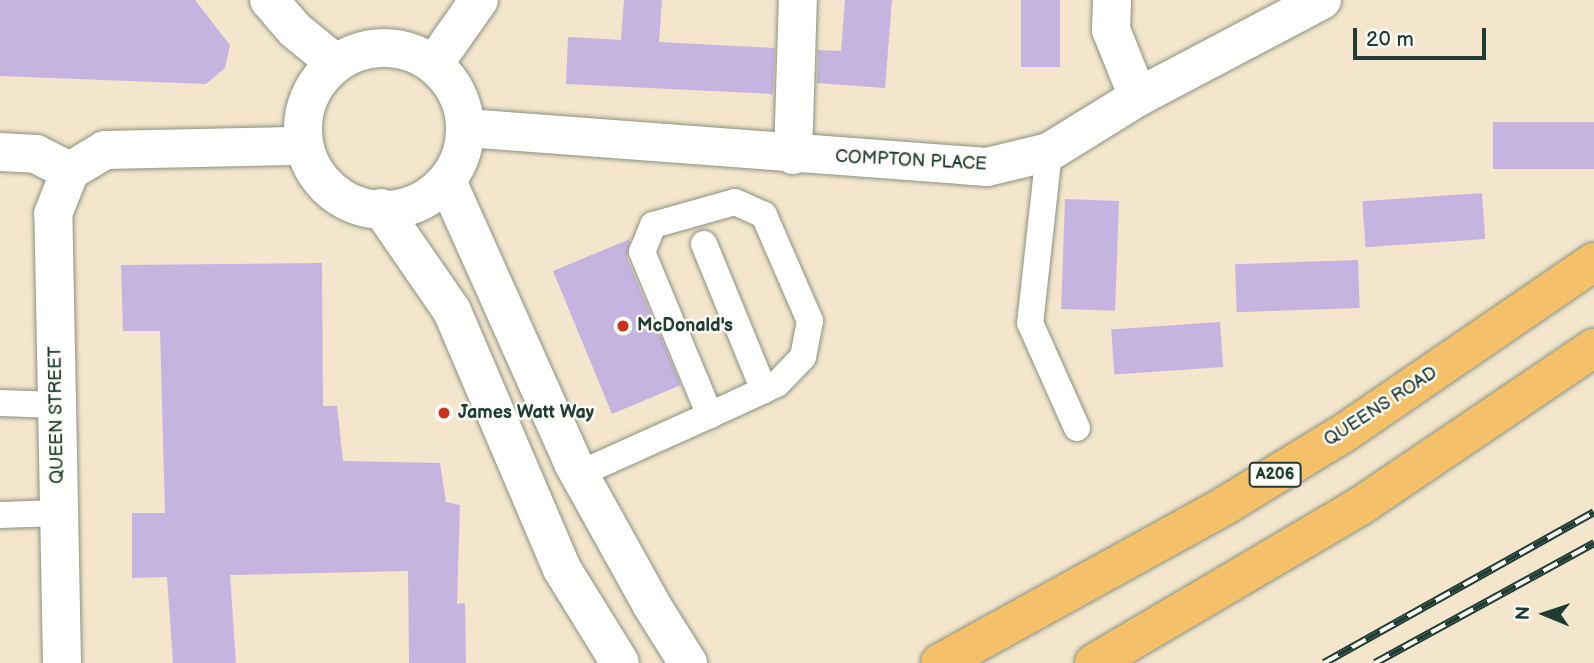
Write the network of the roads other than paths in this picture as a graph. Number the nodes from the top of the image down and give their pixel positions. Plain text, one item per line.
1 (269, 0) edge
2 (479, 0) edge
3 (798, 0) edge
4 (1112, 0) edge
5 (1322, 0) edge
6 (333, 61) junction
7 (434, 64) junction
8 (1139, 97) junction
9 (466, 128) junction
10 (304, 146) junction
11 (0, 152) edge
12 (1049, 152) junction
13 (793, 155) junction
14 (70, 171) junction
15 (447, 181) junction
16 (381, 208) junction
17 (704, 244) dead end
18 (1594, 262) edge
19 (1594, 348) edge
20 (764, 390) junction
21 (0, 403) edge
22 (57, 405) junction
23 (710, 415) junction
24 (1077, 428) dead end
25 (579, 474) junction
26 (59, 513) junction
27 (0, 515) edge
28 (62, 663) edge
29 (620, 663) edge
30 (688, 663) edge
31 (940, 663) edge
32 (1094, 663) edge

1 - 6 street
2 - 7 street
3 - 13 street
4 - 8 street
5 - 8 street, COMPTON PLACE
6 - 7 street
6 - 10 street
7 - 9 street
8 - 12 street, COMPTON PLACE
9 - 13 street, COMPTON PLACE
9 - 15 street
10 - 14 street
10 - 16 street
11 - 14 street
12 - 13 street, COMPTON PLACE
12 - 24 lane
14 - 22 street, QUEEN STREET
15 - 16 street
15 - 25 street
16 - 29 street
17 - 20 lane
18 - 31 main road, QUEENS ROAD / A206
19 - 32 main road
20 - 23 lane
20 - 23 lane
21 - 22 lane
22 - 26 street, QUEEN STREET
23 - 25 lane
25 - 30 street
26 - 27 lane
26 - 28 street, QUEEN STREET

